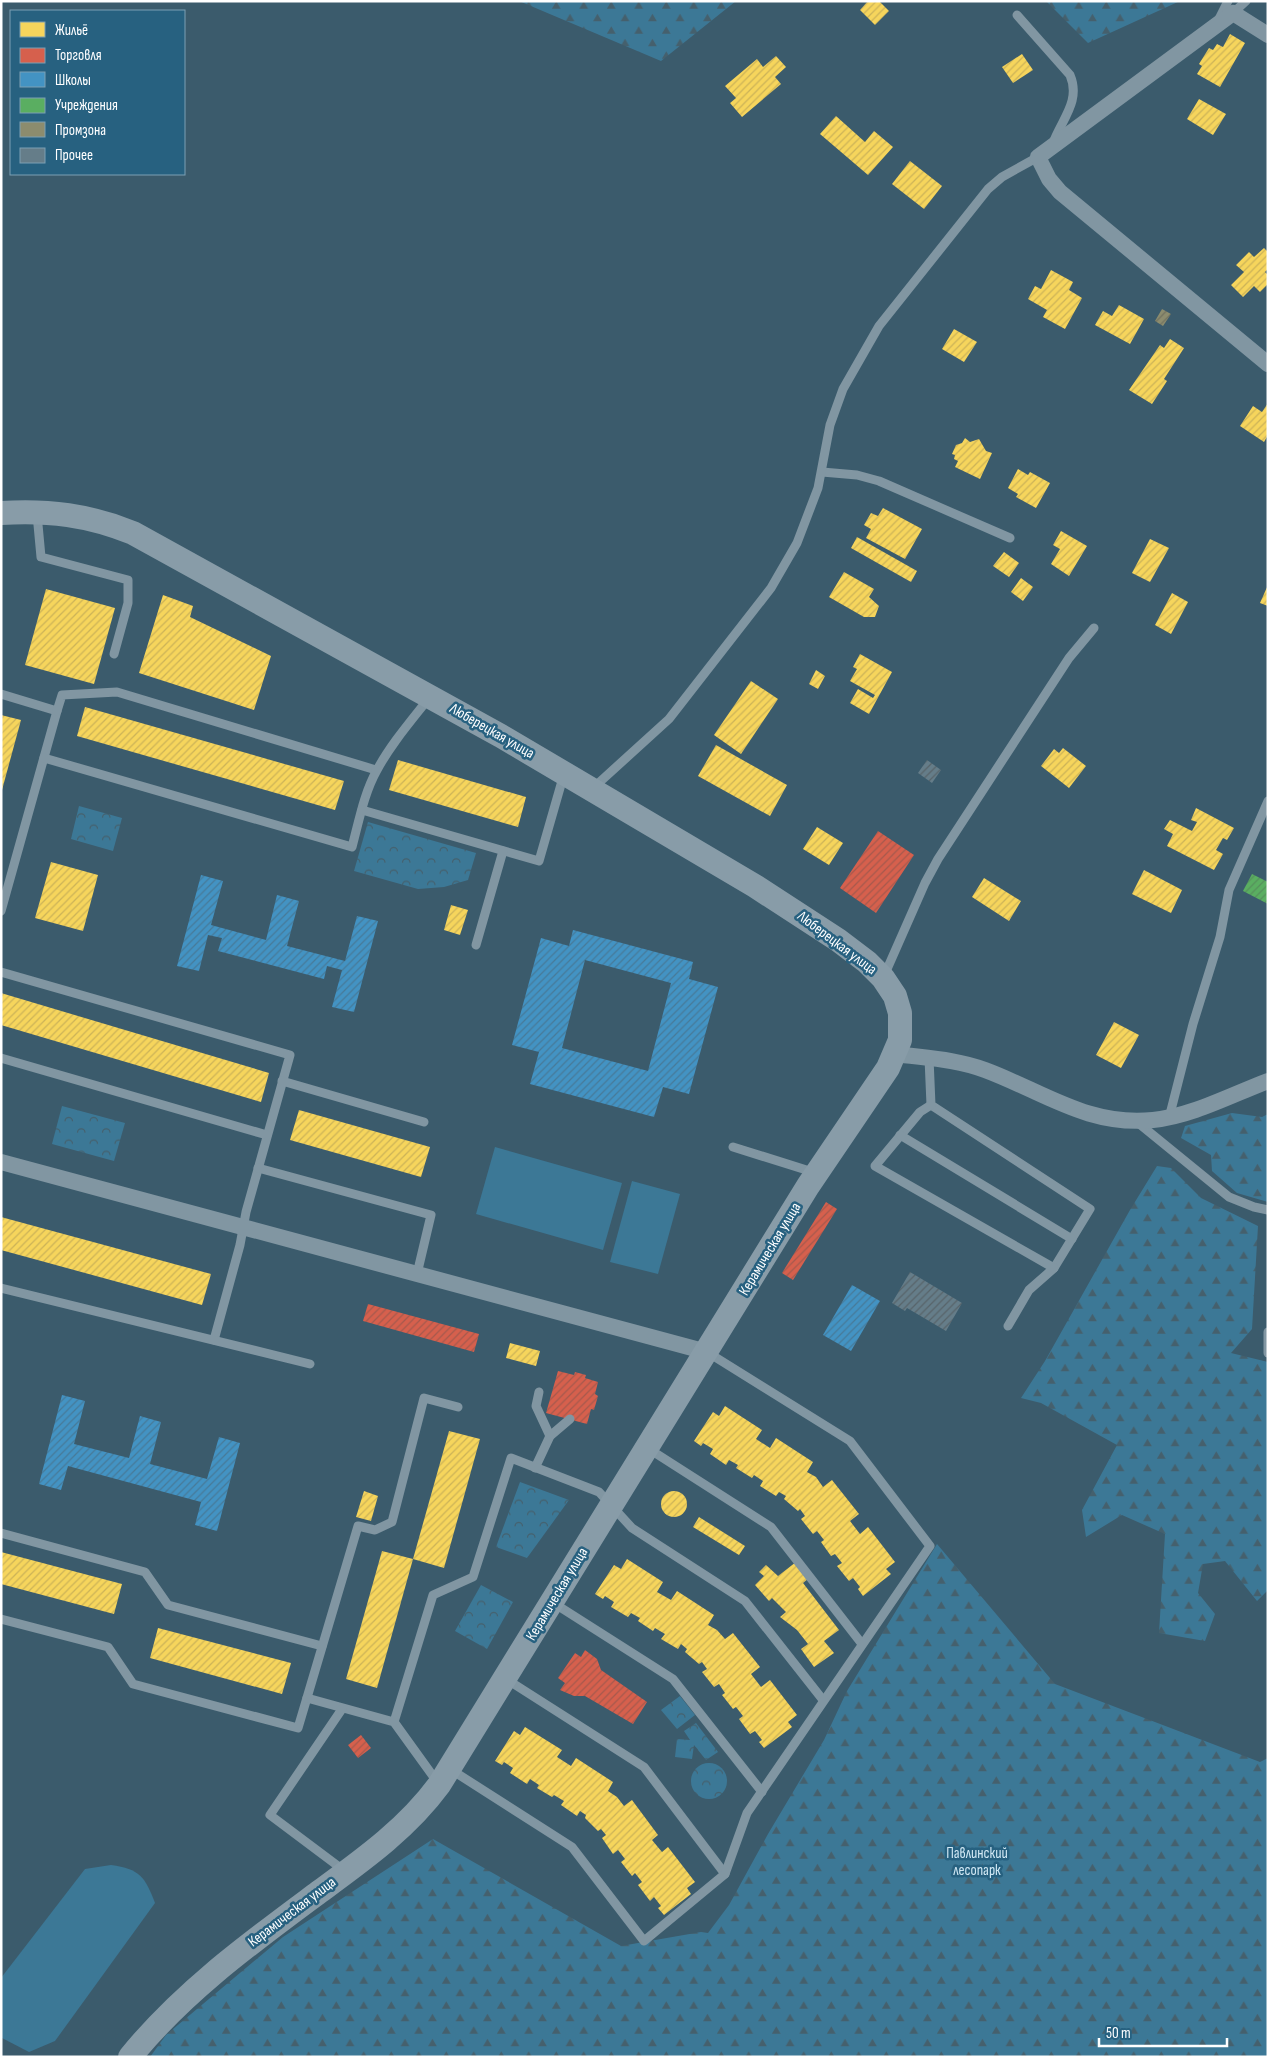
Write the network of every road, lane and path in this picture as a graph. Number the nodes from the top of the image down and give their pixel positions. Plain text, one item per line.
1 (1246, 1) edge
2 (1230, 7) edge
3 (1017, 15) dead end
4 (1268, 35) edge
5 (1052, 146) junction
6 (1038, 157) junction
7 (1268, 364) edge
8 (822, 472) junction
9 (36, 511) junction
10 (1, 512) edge
11 (1010, 538) dead end
12 (1094, 628) dead end
13 (114, 654) dead end
14 (1, 694) edge
15 (431, 697) junction
16 (57, 711) junction
17 (44, 758) junction
18 (376, 770) junction
19 (565, 773) junction
20 (592, 789) junction
21 (1268, 800) edge
22 (362, 810) junction
23 (503, 851) junction
24 (1, 911) edge
25 (476, 945) dead end
26 (1, 972) edge
27 (883, 978) junction
28 (896, 1054) junction
29 (1, 1058) edge
30 (929, 1058) junction
31 (282, 1081) junction
32 (1268, 1081) edge
33 (931, 1105) junction
34 (1169, 1118) junction
35 (424, 1122) dead end
36 (1136, 1122) junction
37 (267, 1135) junction
38 (900, 1135) junction
39 (732, 1147) dead end
40 (1, 1162) edge
41 (258, 1168) junction
42 (817, 1173) junction
43 (1268, 1210) edge
44 (243, 1227) junction
45 (1072, 1239) junction
46 (1054, 1268) junction
47 (417, 1274) junction
48 (1, 1288) edge
49 (1008, 1326) dead end
50 (1268, 1332) edge
51 (214, 1340) junction
52 (707, 1352) junction
53 (1268, 1353) edge
54 (310, 1364) dead end
55 (539, 1392) dead end
56 (458, 1407) dead end
57 (570, 1419) dead end
58 (550, 1436) junction
59 (648, 1448) junction
60 (535, 1468) junction
61 (612, 1505) junction
62 (1, 1533) edge
63 (552, 1602) junction
64 (1, 1619) edge
65 (862, 1644) junction
66 (322, 1646) junction
67 (506, 1679) junction
68 (307, 1698) junction
69 (823, 1700) junction
70 (342, 1709) junction
71 (394, 1722) junction
72 (445, 1777) junction
73 (762, 1792) junction
74 (347, 1872) junction
75 (725, 1874) junction
76 (130, 2057) edge

1 - 2 lane
2 - 4 street
2 - 5 street
3 - 5 lane
5 - 6 street
6 - 7 street
6 - 8 lane
8 - 11 lane
8 - 20 lane
9 - 10 main road, Люберецкая улица
9 - 13 lane
9 - 15 main road, Люберецкая улица
12 - 27 lane
14 - 16 lane
15 - 18 lane
15 - 19 main road, Люберецкая улица
16 - 17 lane
16 - 18 lane
17 - 22 lane
17 - 24 lane
18 - 22 lane
19 - 20 main road, Люберецкая улица
19 - 23 lane
20 - 27 main road, Люберецкая улица
21 - 34 lane
22 - 23 lane
23 - 25 lane
26 - 31 lane
27 - 28 main road, Люберецкая улица
28 - 30 street
28 - 42 main road, Керамическая улица
29 - 37 lane
30 - 33 lane
30 - 36 street
31 - 35 lane
31 - 37 lane
32 - 34 street
33 - 38 lane
33 - 45 lane
34 - 36 street
36 - 43 lane
37 - 41 lane
38 - 45 lane
38 - 46 lane
39 - 42 lane
40 - 44 street
41 - 44 lane
41 - 47 lane
42 - 52 main road, Керамическая улица
44 - 47 street
44 - 51 lane
45 - 46 lane
46 - 49 lane
47 - 52 street
48 - 51 lane
50 - 53 lane
51 - 54 lane
52 - 59 main road, Керамическая улица
52 - 65 lane
55 - 58 lane
56 - 66 lane
57 - 58 lane
58 - 60 lane
59 - 61 main road, Керамическая улица
59 - 65 lane
60 - 61 lane
60 - 71 lane
61 - 63 main road, Керамическая улица
61 - 69 lane
62 - 66 lane
63 - 67 main road, Керамическая улица
63 - 73 lane
64 - 68 lane
65 - 69 lane
66 - 68 lane
67 - 72 main road, Керамическая улица
67 - 75 lane
68 - 70 lane
69 - 73 lane
70 - 71 lane
70 - 74 lane
71 - 72 lane
72 - 74 main road, Керамическая улица
72 - 75 lane
73 - 75 lane
74 - 76 main road, Керамическая улица

